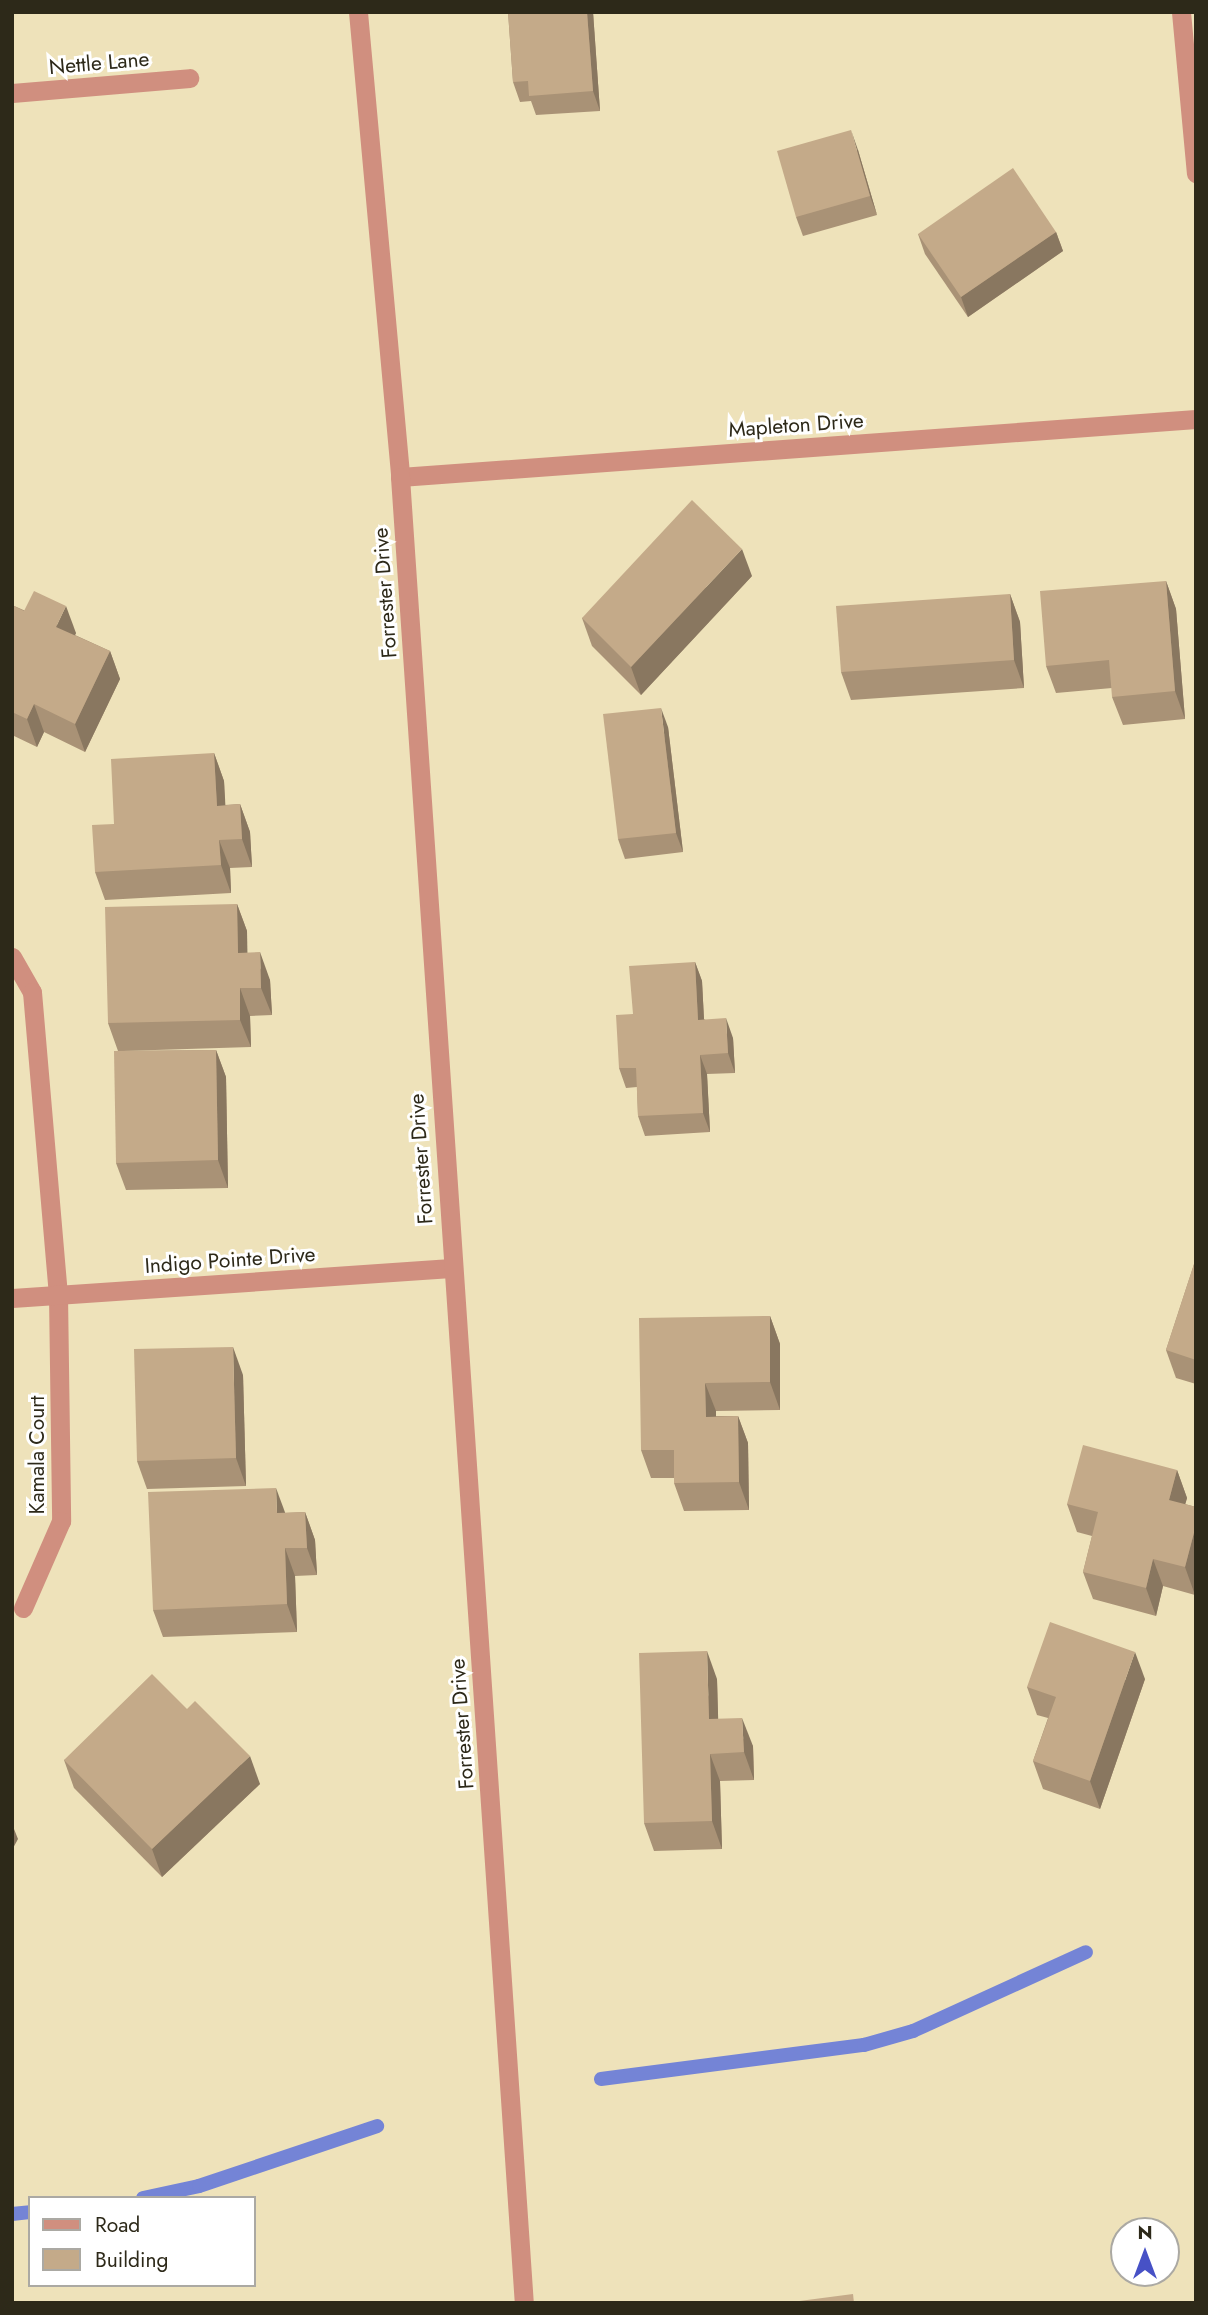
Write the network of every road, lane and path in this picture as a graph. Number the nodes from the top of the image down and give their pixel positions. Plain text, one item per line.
1 (358, 12) edge
2 (1181, 12) edge
3 (189, 78) dead end
4 (12, 93) edge
5 (1196, 173) edge
6 (1196, 419) edge
7 (400, 477) junction
8 (12, 957) edge
9 (451, 1268) junction
10 (58, 1294) junction
11 (12, 1298) edge
12 (23, 1608) dead end
13 (524, 2303) edge

1 - 7 street, Forrester Drive
2 - 5 street
3 - 4 street, Nettle Lane
6 - 7 street, Mapleton Drive
7 - 9 street, Forrester Drive
8 - 10 street, Kamala Court
9 - 10 street, Indigo Pointe Drive
9 - 13 street, Forrester Drive
10 - 11 street, Indigo Pointe Drive
10 - 12 street, Kamala Court

